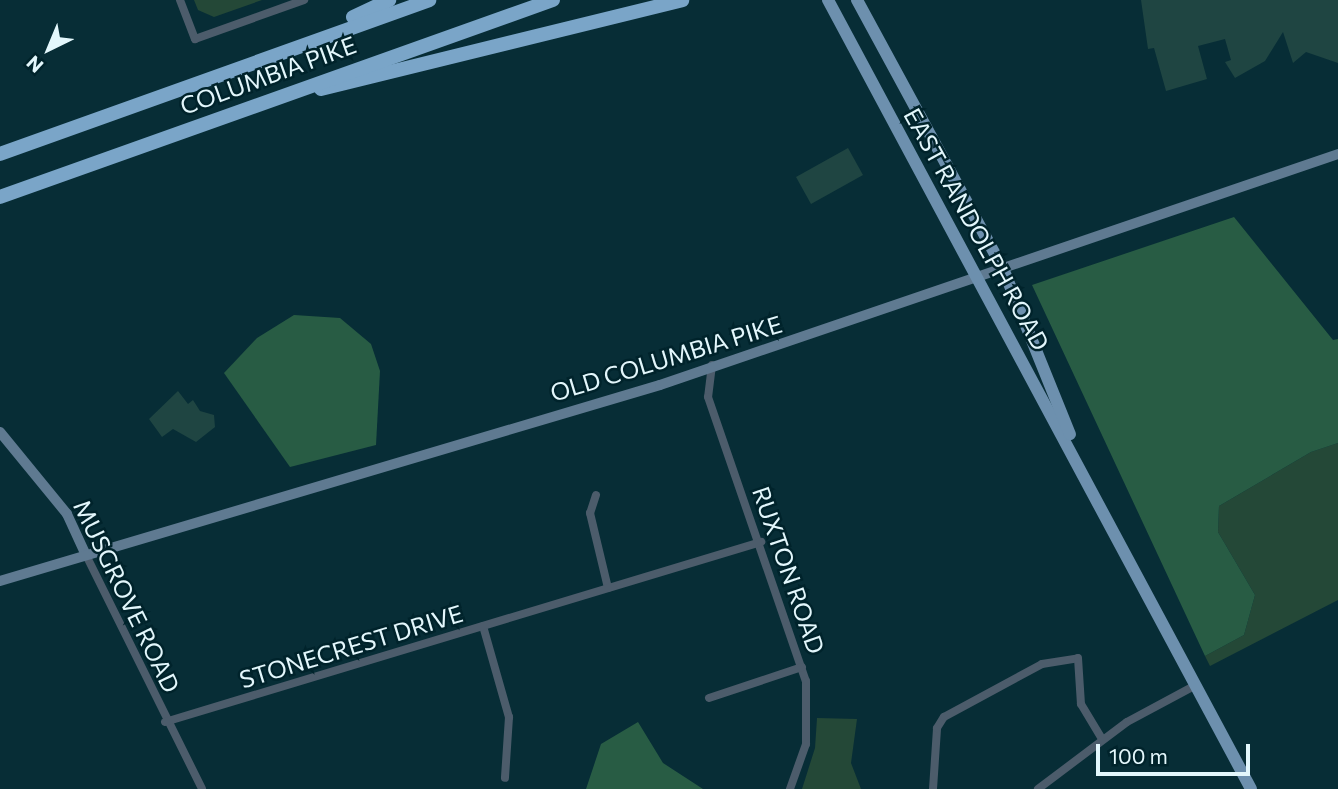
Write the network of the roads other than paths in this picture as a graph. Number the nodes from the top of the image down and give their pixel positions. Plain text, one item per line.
1 (180, 0) edge
2 (304, 0) edge
3 (389, 0) edge
4 (429, 0) edge
5 (553, 0) edge
6 (682, 0) edge
7 (828, 0) edge
8 (858, 0) edge
9 (286, 3) edge
10 (295, 45) junction
11 (235, 111) junction
12 (0, 154) edge
13 (1338, 154) edge
14 (0, 197) edge
15 (1004, 271) junction
16 (981, 278) junction
17 (712, 365) junction
18 (0, 432) edge
19 (1087, 480) junction
20 (596, 495) dead end
21 (761, 542) junction
22 (85, 554) junction
23 (0, 581) edge
24 (608, 588) junction
25 (482, 626) junction
26 (802, 667) junction
27 (1196, 685) junction
28 (709, 698) dead end
29 (165, 722) junction
30 (1102, 738) junction
31 (506, 778) dead end
32 (202, 789) edge
33 (790, 789) edge
34 (933, 789) edge
35 (1038, 789) edge
36 (1251, 789) edge

1 - 9 street
2 - 9 street
3 - 10 highway
4 - 10 highway, COLUMBIA PIKE
5 - 11 highway, COLUMBIA PIKE
6 - 11 highway
7 - 16 main road, EAST RANDOLPH ROAD
8 - 15 main road, EAST RANDOLPH ROAD
10 - 12 highway, COLUMBIA PIKE
11 - 14 highway, COLUMBIA PIKE
13 - 15 main road, OLD COLUMBIA PIKE
15 - 16 main road, OLD COLUMBIA PIKE
15 - 19 main road, EAST RANDOLPH ROAD
16 - 17 main road, OLD COLUMBIA PIKE
16 - 19 main road, EAST RANDOLPH ROAD
17 - 21 street, RUXTON ROAD
17 - 22 main road, OLD COLUMBIA PIKE
18 - 22 main road, MUSGROVE ROAD
19 - 27 main road, EAST RANDOLPH ROAD
20 - 24 street
21 - 24 street, STONECREST DRIVE
21 - 26 street, RUXTON ROAD
22 - 23 main road, OLD COLUMBIA PIKE
22 - 29 street, MUSGROVE ROAD
24 - 25 street, STONECREST DRIVE
25 - 29 street, STONECREST DRIVE
25 - 31 street
26 - 28 street
26 - 33 street, RUXTON ROAD
27 - 30 street
27 - 36 main road, EAST RANDOLPH ROAD
29 - 32 street, MUSGROVE ROAD
30 - 34 street
30 - 35 street

